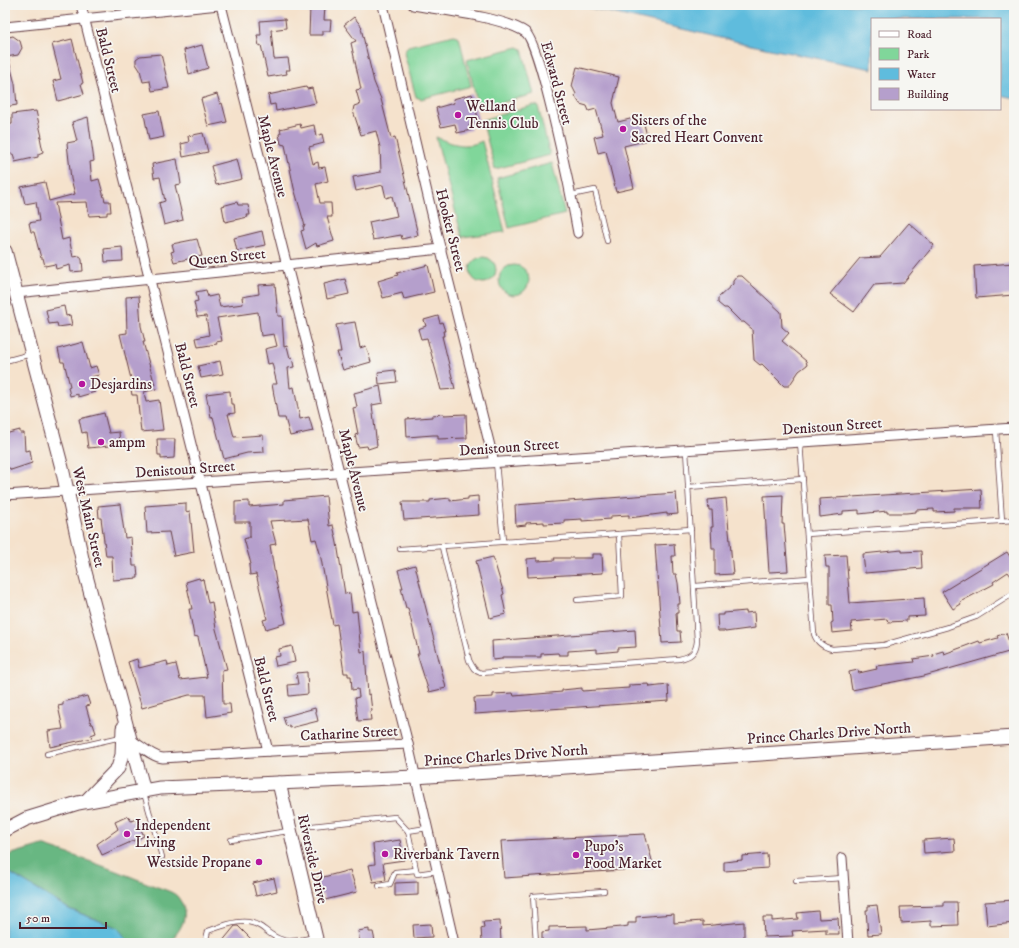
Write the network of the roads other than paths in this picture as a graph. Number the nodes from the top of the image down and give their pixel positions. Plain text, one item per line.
1 (81, 5) edge
2 (220, 5) edge
3 (383, 5) edge
4 (413, 5) edge
5 (84, 18) junction
6 (5, 27) edge
7 (571, 195) junction
8 (578, 233) dead end
9 (608, 241) dead end
10 (441, 249) junction
11 (5, 250) edge
12 (286, 265) junction
13 (8, 276) edge
14 (149, 279) junction
15 (16, 293) junction
16 (31, 354) junction
17 (5, 360) edge
18 (1014, 428) edge
19 (996, 430) junction
20 (800, 442) junction
21 (686, 450) junction
22 (495, 462) junction
23 (340, 473) junction
24 (803, 479) junction
25 (200, 482) junction
26 (688, 487) junction
27 (66, 491) junction
28 (5, 495) edge
29 (1014, 520) edge
30 (1002, 521) junction
31 (691, 529) junction
32 (619, 534) junction
33 (806, 534) junction
34 (503, 541) junction
35 (442, 546) junction
36 (400, 549) dead end
37 (809, 578) junction
38 (695, 586) junction
39 (1014, 593) edge
40 (577, 600) dead end
41 (127, 737) junction
42 (1014, 737) edge
43 (408, 744) junction
44 (268, 751) junction
45 (47, 754) dead end
46 (415, 777) junction
47 (279, 783) junction
48 (144, 791) junction
49 (86, 801) junction
50 (312, 826) dead end
51 (427, 828) junction
52 (5, 830) edge
53 (290, 831) junction
54 (408, 831) junction
55 (231, 840) dead end
56 (162, 857) dead end
57 (842, 858) dead end
58 (416, 870) junction
59 (438, 871) junction
60 (843, 878) junction
61 (796, 881) dead end
62 (379, 886) dead end
63 (604, 891) dead end
64 (316, 940) edge
65 (205, 943) edge
66 (454, 943) edge
67 (536, 943) edge
68 (848, 943) edge

1 - 5 street, Bald Street
2 - 5 street
2 - 12 street, Maple Avenue
3 - 10 street, Hooker Street
4 - 7 street, Edward Street
5 - 6 street
5 - 14 street, Bald Street
7 - 8 street, Edward Street
7 - 9 lane
10 - 12 street, Queen Street
10 - 22 street, Hooker Street
11 - 13 main road, West Main Street
12 - 14 street, Queen Street
12 - 23 street, Maple Avenue
13 - 15 main road, West Main Street
14 - 15 street, Queen Street
14 - 25 street, Bald Street
15 - 16 main road, West Main Street
16 - 17 lane
16 - 27 main road, West Main Street
18 - 19 street, Denistoun Street
19 - 20 street, Denistoun Street
19 - 30 lane
20 - 21 street, Denistoun Street
20 - 24 lane
21 - 22 street, Denistoun Street
21 - 26 lane
22 - 23 street, Denistoun Street
22 - 34 lane
23 - 25 street, Denistoun Street
23 - 43 street, Maple Avenue
24 - 26 lane
24 - 33 lane
25 - 27 street, Denistoun Street
25 - 44 street, Bald Street
26 - 31 lane
27 - 28 street, Denistoun Street
27 - 41 main road, West Main Street
29 - 30 lane
30 - 33 lane
31 - 32 lane
31 - 38 lane
32 - 34 lane
32 - 40 lane
33 - 37 lane
34 - 35 lane
35 - 36 lane
35 - 38 lane
37 - 38 lane
37 - 39 lane
41 - 44 street, Catharine Street
41 - 45 lane
41 - 48 main road, West Main Street
41 - 49 main road
42 - 46 main road, Prince Charles Drive North
43 - 44 street, Catharine Street
43 - 46 street, Maple Avenue
46 - 47 main road, Prince Charles Drive North
46 - 51 street, Maple Avenue
47 - 48 main road, Prince Charles Drive North
47 - 53 main road, Riverside Drive
48 - 49 main road, Prince Charles Drive North
48 - 56 lane
49 - 52 main road, Prince Charles Drive North
50 - 54 lane
51 - 54 lane
51 - 59 street, Maple Avenue
53 - 55 lane
53 - 64 main road, Riverside Drive
54 - 58 lane
57 - 60 street
58 - 59 lane
58 - 62 lane
59 - 66 street, Maple Avenue
60 - 61 lane
60 - 68 street
63 - 67 lane
64 - 65 lane

